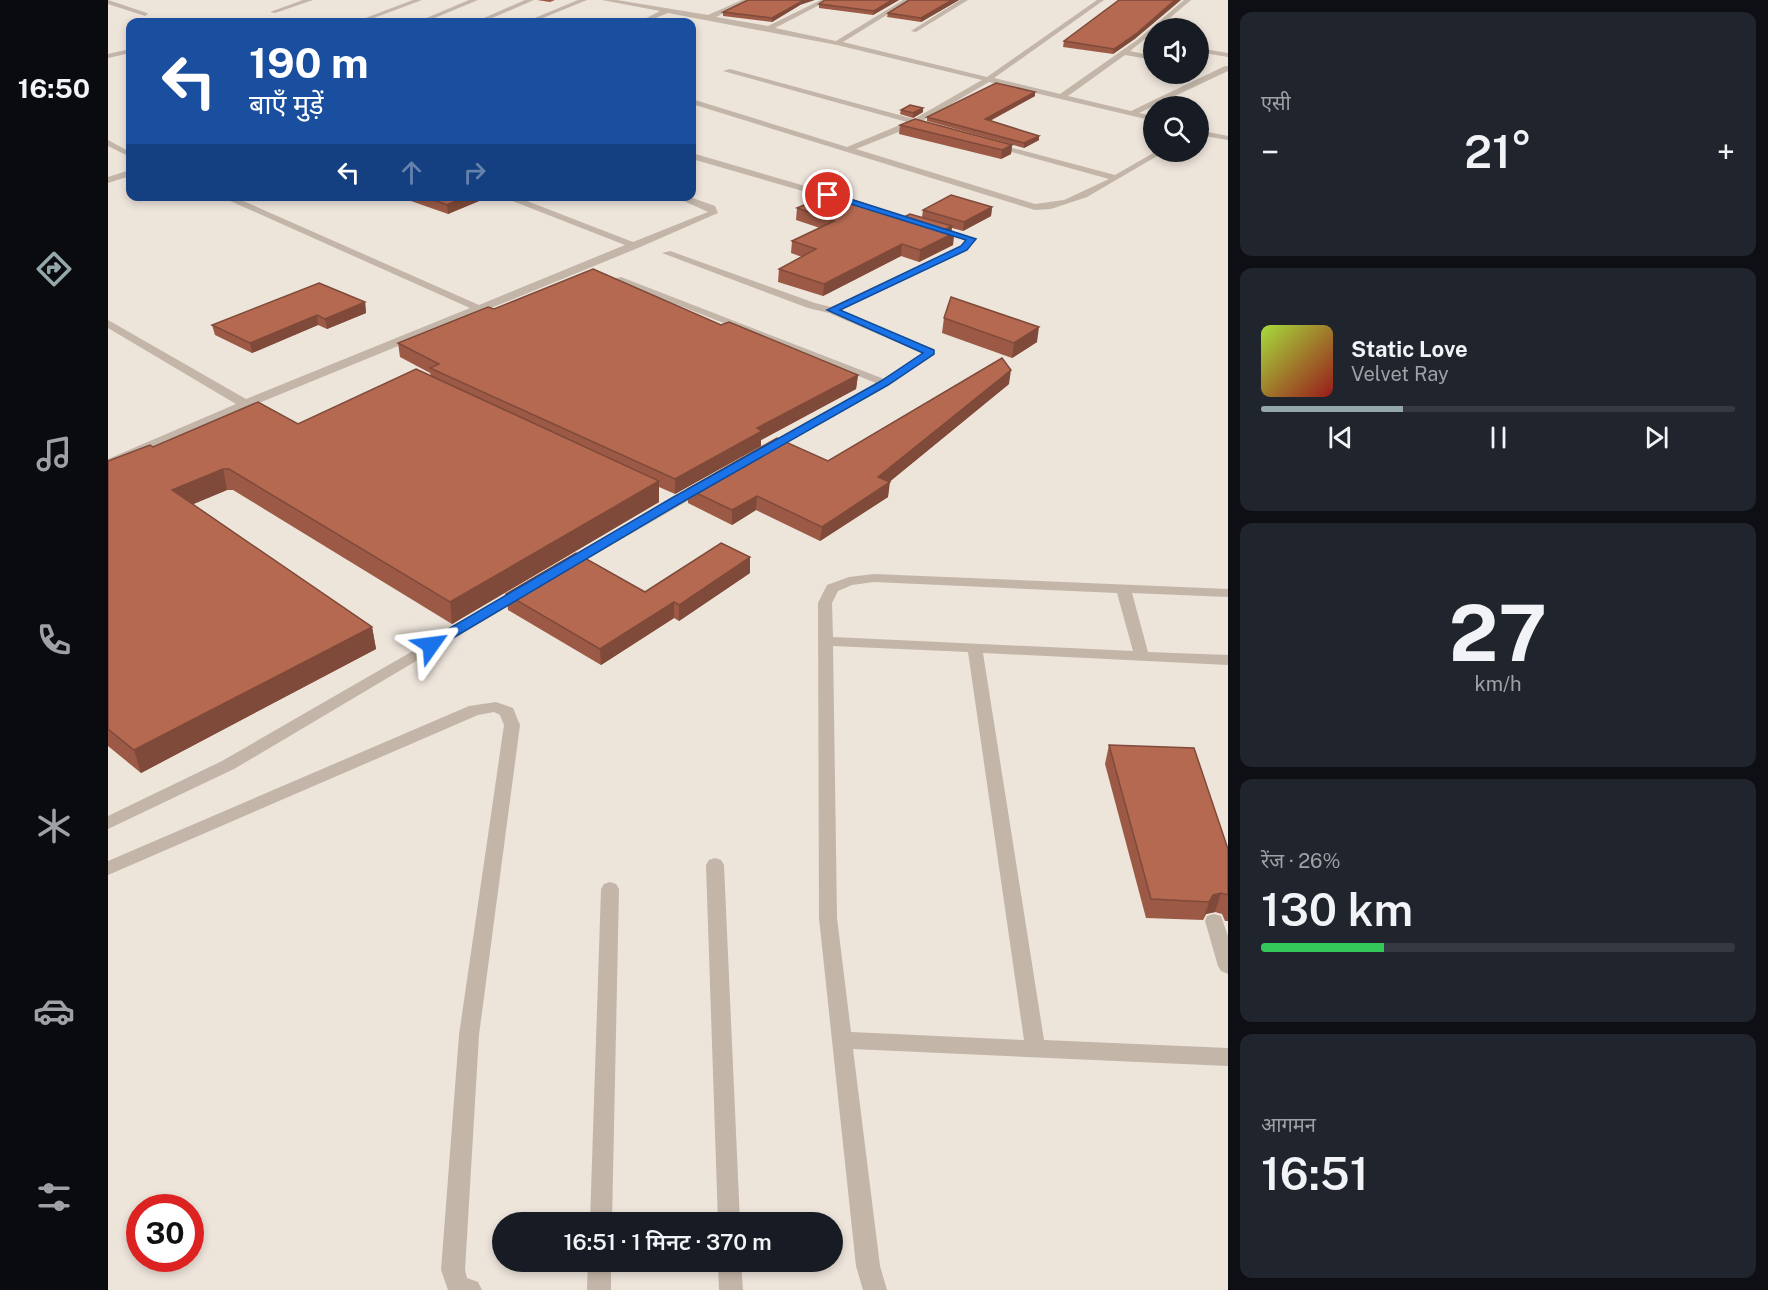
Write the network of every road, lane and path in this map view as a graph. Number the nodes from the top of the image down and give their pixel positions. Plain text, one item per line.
1 (310, 0) edge
2 (418, 0) edge
3 (475, 0) edge
4 (531, 0) edge
5 (584, 0) edge
6 (605, 0) edge
7 (651, 0) edge
8 (747, 0) edge
9 (826, 0) edge
10 (908, 0) edge
11 (965, 0) edge
12 (1101, 0) edge
13 (1188, 0) edge
14 (108, 2) edge
15 (637, 5) junction
16 (668, 10) junction
17 (273, 12) dead end
18 (145, 14) dead end
19 (369, 18) edge
20 (430, 18) edge
21 (488, 18) edge
22 (538, 18) edge
23 (651, 18) edge
24 (710, 18) junction
25 (770, 28) junction
26 (914, 32) dead end
27 (1139, 40) junction
28 (1143, 41) edge
29 (837, 43) junction
30 (126, 52) edge
31 (1123, 52) junction
32 (1209, 52) edge
33 (1228, 55) edge
34 (108, 56) edge
35 (1143, 56) edge
36 (1228, 68) edge
37 (1209, 70) dead end
38 (727, 71) dead end
39 (1219, 72) junction
40 (987, 80) junction
41 (1060, 98) junction
42 (696, 103) edge
43 (1131, 114) junction
44 (1143, 116) edge
45 (915, 122) junction
46 (937, 128) edge
47 (1209, 134) edge
48 (1228, 138) edge
49 (981, 141) edge
50 (108, 143) edge
51 (848, 150) junction
52 (126, 153) edge
53 (696, 157) edge
54 (1143, 162) edge
55 (126, 174) edge
56 (1115, 178) junction
57 (108, 180) edge
58 (234, 201) edge
59 (517, 201) edge
60 (692, 201) edge
61 (862, 205) edge
62 (928, 226) edge
63 (635, 246) junction
64 (667, 253) dead end
65 (617, 279) edge
66 (480, 309) junction
67 (832, 310) junction
68 (108, 323) edge
69 (885, 383) junction
70 (245, 404) junction
71 (755, 456) edge
72 (108, 464) edge
73 (715, 479) edge
74 (553, 573) edge
75 (532, 585) edge
76 (1123, 588) junction
77 (1228, 593) edge
78 (826, 641) junction
79 (975, 648) junction
80 (1142, 656) junction
81 (1228, 660) edge
82 (108, 823) edge
83 (715, 865) dead end
84 (108, 868) edge
85 (610, 889) dead end
86 (1214, 921) dead end
87 (1228, 966) edge
88 (843, 1040) junction
89 (1035, 1048) junction
90 (1228, 1057) edge
91 (601, 1212) edge
92 (729, 1212) edge
93 (600, 1272) edge
94 (730, 1272) edge
95 (470, 1290) edge
96 (599, 1290) edge
97 (731, 1290) edge
98 (875, 1290) edge

1 - 17 street
2 - 19 street
3 - 20 street
4 - 21 street
5 - 22 street
6 - 15 street
7 - 15 street
8 - 24 street
9 - 25 street
10 - 29 street
11 - 26 street
12 - 40 street
13 - 27 street
14 - 18 street
15 - 16 street
16 - 23 street
16 - 24 street
24 - 25 street
25 - 29 street
27 - 28 street
27 - 31 street
29 - 40 street
30 - 34 street
31 - 35 street
31 - 41 street
32 - 33 street
36 - 39 street
37 - 39 street
38 - 45 street
39 - 43 street
40 - 41 street
40 - 45 street
41 - 43 street
42 - 51 street
43 - 44 street
45 - 46 street
45 - 51 street
47 - 48 street
49 - 56 street
50 - 52 street
51 - 56 street
53 - 61 street
54 - 56 street
55 - 57 street
58 - 66 street
59 - 63 street
60 - 63 street
62 - 67 street
63 - 66 street
64 - 67 street
65 - 69 street
66 - 70 street
67 - 69 street
68 - 70 street
69 - 71 street
70 - 72 street
73 - 74 street
75 - 82 street
76 - 77 street
76 - 78 street
76 - 80 street
78 - 79 street
78 - 88 street
79 - 80 street
79 - 89 street
80 - 81 street
83 - 92 street
84 - 95 street
85 - 91 street
86 - 87 street
88 - 89 street
88 - 98 street
89 - 90 street
93 - 96 street
94 - 97 street

